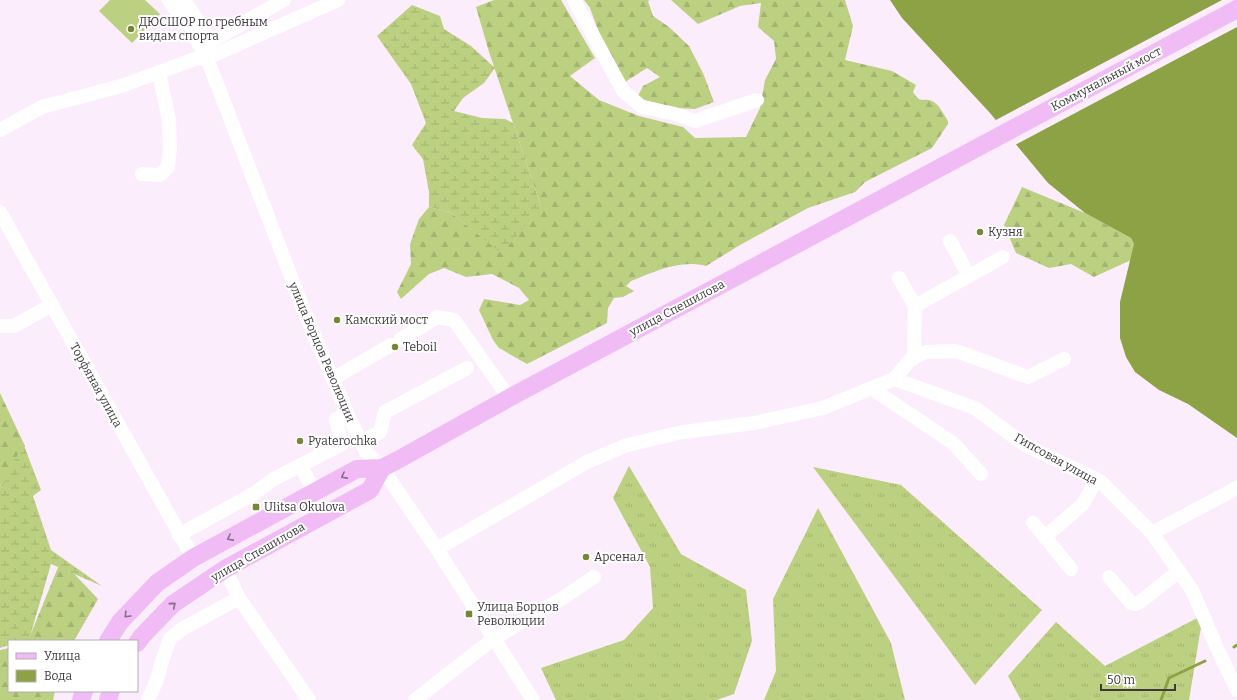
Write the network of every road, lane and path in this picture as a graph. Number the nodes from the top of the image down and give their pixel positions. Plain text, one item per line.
1 (169, 0) edge
2 (184, 0) edge
3 (338, 0) edge
4 (574, 0) edge
5 (282, 1) edge
6 (1237, 9) edge
7 (206, 49) junction
8 (159, 73) junction
9 (757, 100) dead end
10 (0, 130) edge
11 (974, 149) joint
12 (142, 174) dead end
13 (0, 212) edge
14 (950, 241) dead end
15 (1003, 257) dead end
16 (969, 276) junction
17 (899, 278) dead end
18 (52, 305) junction
19 (915, 306) junction
20 (0, 326) edge
21 (914, 358) junction
22 (1064, 359) dead end
23 (467, 368) dead end
24 (334, 378) junction
25 (894, 379) junction
26 (871, 388) junction
27 (509, 398) junction
28 (348, 415) junction
29 (361, 442) junction
30 (300, 464) junction
31 (382, 468) junction
32 (981, 474) dead end
33 (1096, 480) junction
34 (1237, 488) edge
35 (315, 492) junction
36 (1033, 523) dead end
37 (1152, 532) junction
38 (180, 535) junction
39 (1045, 537) junction
40 (437, 549) junction
41 (193, 558) junction
42 (224, 569) junction
43 (1071, 569) dead end
44 (1179, 571) junction
45 (594, 577) dead end
46 (1109, 577) dead end
47 (239, 598) junction
48 (493, 639) junction
49 (109, 640) edge
50 (138, 642) edge
51 (1237, 690) edge
52 (148, 700) edge
53 (309, 700) edge
54 (415, 700) edge
55 (533, 700) edge

1 - 7 street, улица Борцов Революции
2 - 7 street
3 - 7 street
4 - 9 street
5 - 7 street
6 - 11 main road, Коммунальный мост
7 - 8 street
7 - 24 street, улица Борцов Революции
8 - 10 street
8 - 12 street
11 - 27 main road, улица Спешилова
13 - 18 street, Торфяная улица
14 - 16 street
15 - 16 street
16 - 19 street
17 - 19 street
18 - 20 street
18 - 38 street, Торфяная улица
19 - 21 street
21 - 22 street
21 - 25 street
23 - 29 street
24 - 27 street
24 - 28 street, улица Борцов Революции
25 - 26 street
25 - 33 street, Гипсовая улица
26 - 32 street
26 - 40 street
27 - 31 main road, улица Спешилова
28 - 29 street, улица Борцов Революции
28 - 30 street
29 - 31 street, улица Борцов Революции
30 - 35 street
30 - 38 street
31 -> 35 main road, улица Спешилова
31 - 40 street, улица Борцов Революции
31 - 42 main road, улица Спешилова
33 - 37 street, Гипсовая улица
33 - 39 street
34 - 37 street
35 -> 41 main road, улица Спешилова
36 - 39 street
37 - 44 street, Гипсовая улица
38 - 41 street, Торфяная улица
39 - 43 street
40 - 48 street, улица Борцов Революции
41 -> 49 main road, улица Спешилова
42 - 47 street
50 -> 42 main road, улица Спешилова
44 - 46 street
44 - 51 street, Гипсовая улица
45 - 48 street
47 - 52 street
47 - 53 street
48 - 54 street
48 - 55 street, улица Борцов Революции

